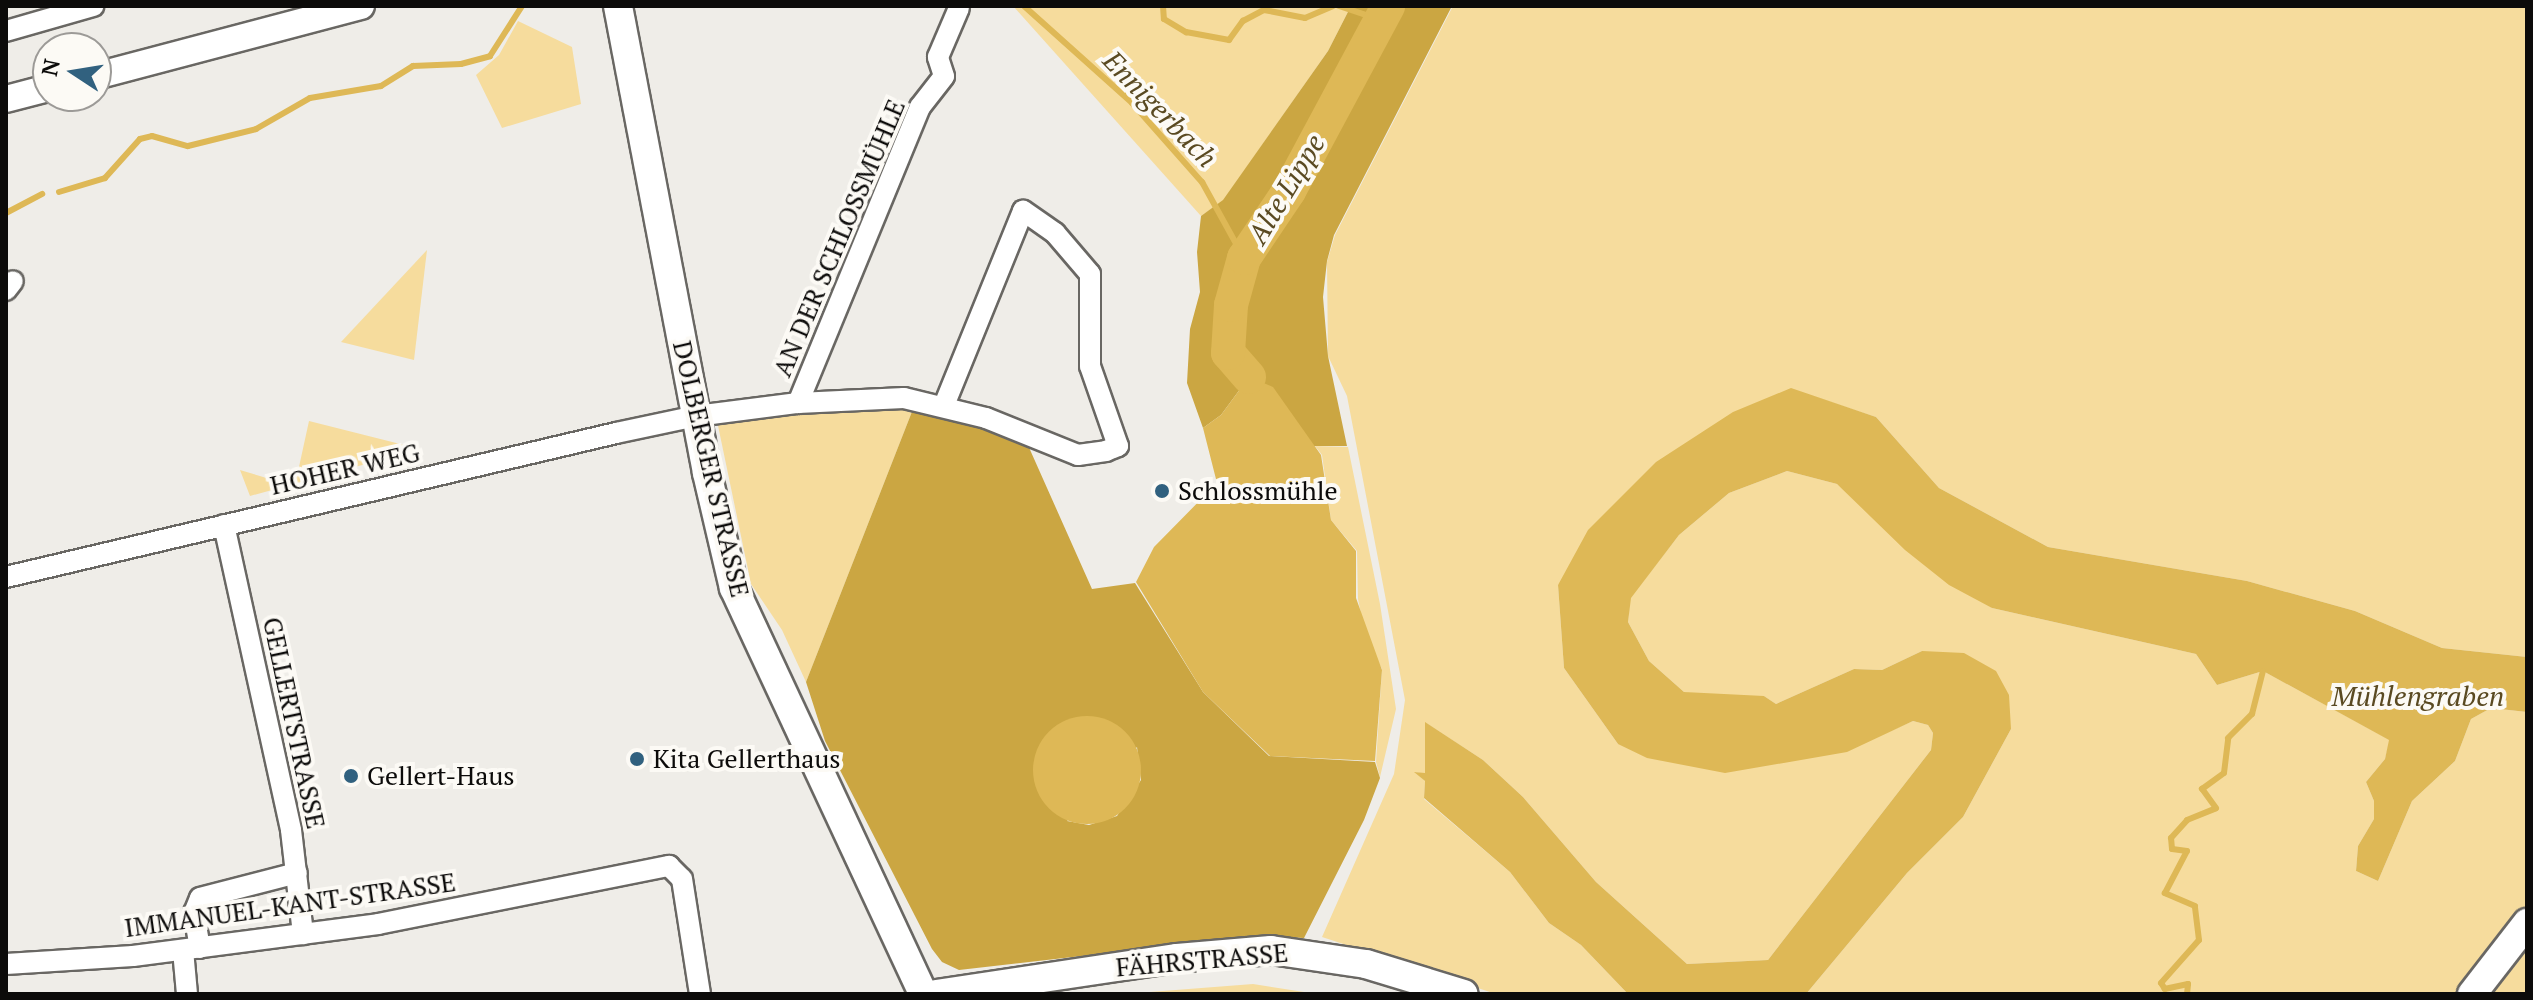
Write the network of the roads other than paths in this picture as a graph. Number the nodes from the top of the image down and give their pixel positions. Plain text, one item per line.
1 (93, 6) edge
2 (361, 6) edge
3 (618, 6) edge
4 (959, 8) edge
5 (6, 31) edge
6 (112, 72) edge
7 (32, 92) edge
8 (6, 99) edge
9 (798, 403) junction
10 (944, 406) junction
11 (696, 416) junction
12 (224, 525) junction
13 (6, 577) edge
14 (297, 873) junction
15 (2527, 923) edge
16 (303, 934) junction
17 (191, 949) junction
18 (6, 964) edge
19 (187, 994) edge
20 (700, 994) edge
21 (923, 994) edge
22 (936, 994) edge
23 (1464, 994) edge
24 (2472, 994) edge

1 - 5 street
2 - 6 street
3 - 11 main road, DOLBERGER STRASSE
4 - 9 street, AN DER SCHLOSSMÜHLE
7 - 8 street
9 - 10 street, AN DER SCHLOSSMÜHLE
9 - 11 street, AN DER SCHLOSSMÜHLE
10 - 10 street, AN DER SCHLOSSMÜHLE
11 - 12 street, HOHER WEG
11 - 21 main road, DOLBERGER STRASSE
12 - 13 street, HOHER WEG
12 - 14 street, GELLERTSTRASSE
14 - 16 street, GELLERTSTRASSE
14 - 17 street
15 - 24 main road
16 - 17 street, IMMANUEL-KANT-STRASSE
16 - 20 street, IMMANUEL-KANT-STRASSE
17 - 18 street, IMMANUEL-KANT-STRASSE
17 - 19 street
22 - 23 main road, FÄHRSTRASSE

